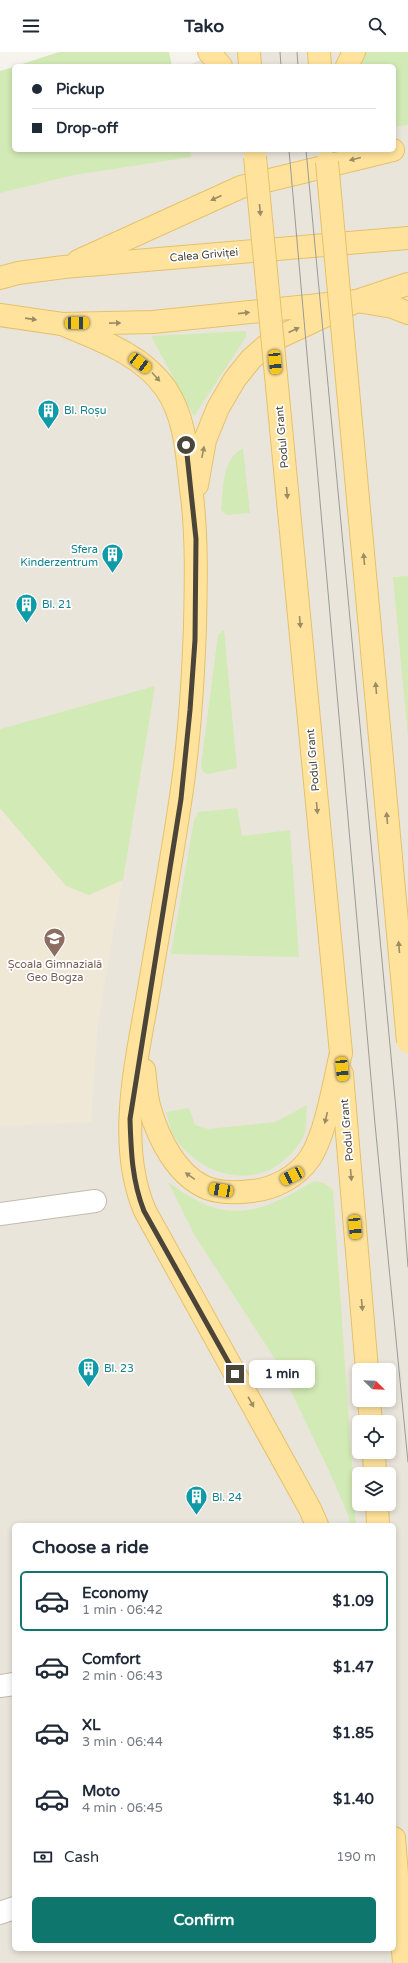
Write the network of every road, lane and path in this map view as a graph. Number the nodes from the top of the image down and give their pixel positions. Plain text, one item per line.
1 (209, 52) edge
2 (249, 52) edge
3 (319, 52) edge
4 (354, 52) edge
5 (219, 64) edge
6 (250, 64) edge
7 (320, 64) edge
8 (348, 64) edge
9 (408, 146) edge
10 (396, 149) edge
11 (254, 152) edge
12 (385, 152) edge
13 (327, 154) edge
14 (408, 238) edge
15 (64, 267) junction
16 (6, 275) edge
17 (408, 284) edge
18 (357, 301) junction
19 (408, 312) edge
20 (0, 315) edge
21 (62, 324) junction
22 (193, 504) junction
23 (408, 1042) edge
24 (140, 1044) junction
25 (340, 1053) junction
26 (95, 1201) dead end
27 (0, 1214) edge
28 (366, 1363) edge
29 (377, 1511) edge
30 (315, 1523) edge
31 (378, 1523) edge
32 (12, 1684) edge
33 (0, 1686) edge
34 (396, 1863) edge
35 (12, 1909) edge
36 (0, 1913) edge
37 (404, 1963) edge

1 - 5 main road
2 - 6 main road
3 - 7 main road
4 - 8 main road
9 - 10 main road
11 -> 25 main road, Podul Grant, bridge
12 -> 15 main road
23 -> 13 main road, bridge
14 - 15 main road, Calea Griviței
15 - 16 main road, Calea Griviței
17 - 18 main road
18 - 19 main road
21 -> 18 main road
22 -> 18 main road
20 -> 21 main road
21 -> 22 main road
22 - 24 main road
25 -> 24 main road
24 -> 30 main road
25 -> 28 main road, Podul Grant
26 - 27 street
29 - 31 main road
32 - 33 street
34 - 37 main road
35 - 36 street

